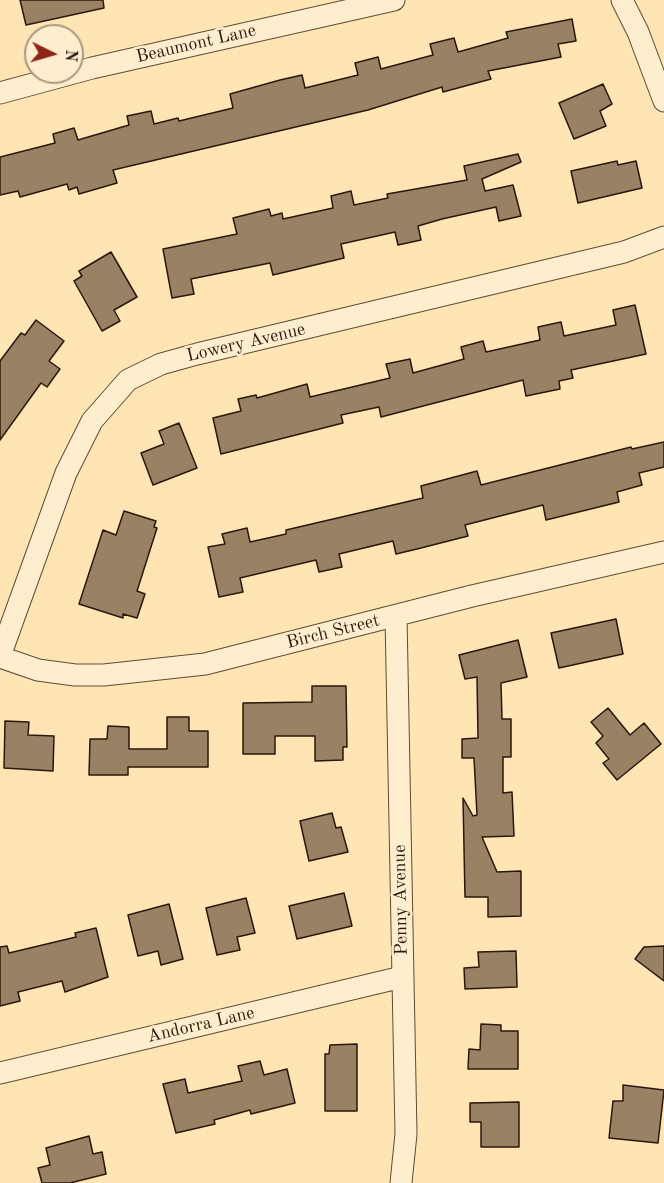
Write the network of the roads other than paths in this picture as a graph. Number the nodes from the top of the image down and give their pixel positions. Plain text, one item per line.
1 (394, 0) edge
2 (622, 0) edge
3 (0, 93) edge
4 (664, 101) edge
5 (664, 237) edge
6 (664, 552) edge
7 (396, 616) junction
8 (0, 656) edge
9 (402, 977) junction
10 (0, 1072) edge
11 (401, 1183) edge

1 - 3 street, Beaumont Lane
2 - 4 street
5 - 8 street, Lowery Avenue
6 - 7 street, Birch Street
7 - 8 street, Birch Street
7 - 9 street, Penny Avenue
9 - 10 street, Andorra Lane
9 - 11 street, Penny Avenue

